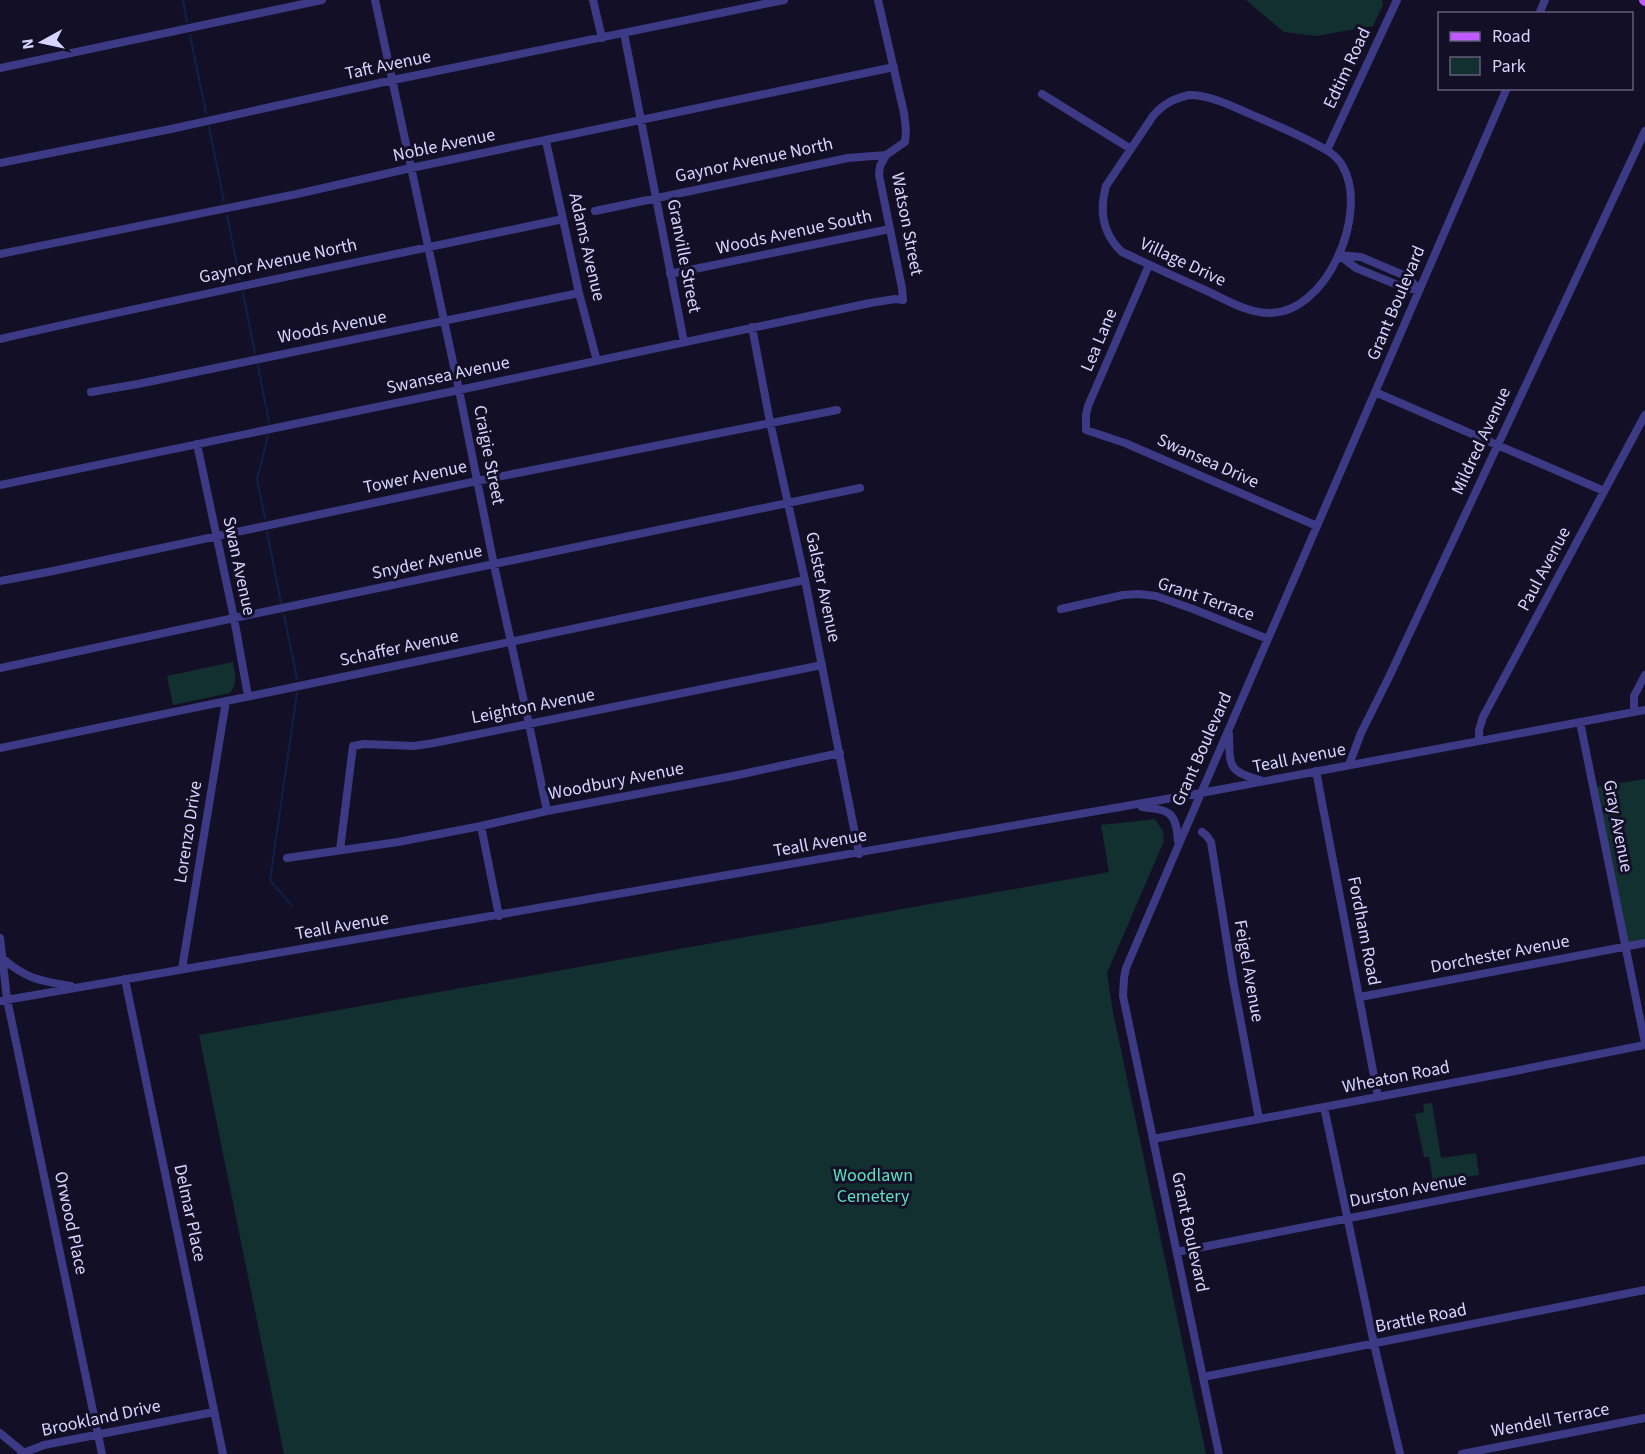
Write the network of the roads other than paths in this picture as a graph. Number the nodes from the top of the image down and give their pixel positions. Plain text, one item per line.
1 (322, 0) edge
2 (375, 0) edge
3 (594, 0) edge
4 (783, 0) edge
5 (878, 0) edge
6 (1397, 0) edge
7 (624, 33) junction
8 (602, 38) junction
9 (0, 68) edge
10 (894, 68) junction
11 (393, 81) junction
12 (1506, 90) edge
13 (1042, 94) dead end
14 (640, 121) junction
15 (1645, 131) edge
16 (546, 141) junction
17 (1131, 149) junction
18 (1327, 150) junction
19 (886, 155) junction
20 (0, 163) edge
21 (411, 168) junction
22 (656, 198) junction
23 (595, 211) dead end
24 (563, 219) junction
25 (890, 229) junction
26 (428, 248) junction
27 (0, 254) edge
28 (1340, 255) junction
29 (1149, 265) junction
30 (670, 274) junction
31 (1419, 290) junction
32 (579, 293) junction
33 (903, 300) joint
34 (444, 321) junction
35 (752, 327) junction
36 (0, 339) edge
37 (684, 342) junction
38 (597, 361) junction
39 (459, 390) junction
40 (91, 392) dead end
41 (1375, 392) junction
42 (837, 410) dead end
43 (1645, 415) edge
44 (770, 422) junction
45 (1086, 430) joint
46 (197, 444) junction
47 (1498, 444) junction
48 (477, 481) junction
49 (0, 485) edge
50 (860, 488) dead end
51 (1604, 491) junction
52 (788, 503) junction
53 (1317, 526) junction
54 (216, 537) junction
55 (494, 565) junction
56 (805, 580) junction
57 (0, 581) edge
58 (1061, 609) dead end
59 (234, 618) junction
60 (1268, 639) junction
61 (511, 641) junction
62 (822, 665) junction
63 (0, 668) edge
64 (1645, 675) edge
65 (248, 696) junction
66 (226, 701) junction
67 (1645, 710) edge
68 (1634, 712) junction
69 (1580, 722) junction
70 (529, 724) junction
71 (1229, 730) junction
72 (1479, 741) junction
73 (0, 748) edge
74 (840, 753) junction
75 (1349, 765) junction
76 (1316, 771) junction
77 (1264, 781) junction
78 (1201, 793) junction
79 (1129, 806) junction
80 (547, 811) junction
81 (481, 826) junction
82 (1202, 832) dead end
83 (1179, 844) junction
84 (340, 850) junction
85 (859, 854) junction
86 (287, 858) dead end
87 (499, 916) junction
88 (0, 938) edge
89 (1645, 943) edge
90 (1626, 947) junction
91 (2, 958) junction
92 (182, 969) junction
93 (125, 979) junction
94 (77, 987) junction
95 (1360, 997) junction
96 (4, 1000) edge
97 (1645, 1044) edge
98 (1378, 1097) junction
99 (1324, 1107) junction
100 (1259, 1119) junction
101 (1153, 1139) junction
102 (1645, 1160) edge
103 (1348, 1218) junction
104 (1177, 1252) junction
105 (1645, 1290) edge
106 (1374, 1344) junction
107 (1203, 1377) junction
108 (214, 1412) junction
109 (1645, 1418) edge
110 (0, 1433) edge
111 (99, 1435) junction
112 (22, 1453) edge
113 (102, 1454) edge
114 (223, 1454) edge
115 (1219, 1454) edge
116 (1400, 1454) edge
117 (1462, 1454) edge

1 - 9 street
2 - 11 street, Craigie Street
3 - 8 street
4 - 7 street, Taft Avenue
5 - 10 street
6 - 18 street, Edtim Road
7 - 8 street, Taft Avenue
7 - 14 street, Granville Street
8 - 11 street, Taft Avenue
10 - 14 street, Noble Avenue
10 - 19 street
11 - 20 street, Taft Avenue
11 - 21 street, Craigie Street
12 - 31 street, Grant Boulevard
13 - 17 street
14 - 16 street, Noble Avenue
14 - 22 street, Granville Street
15 - 47 street, Mildred Avenue
16 - 21 street, Noble Avenue
16 - 24 street, Adams Avenue
17 - 18 street, Village Drive
17 - 29 street, Village Drive
18 - 28 street, Village Drive
19 - 22 street, Gaynor Avenue North
19 - 25 street, Watson Street
21 - 26 street, Craigie Street
21 - 27 street, Noble Avenue
22 - 23 street, Gaynor Avenue North
22 - 30 street, Granville Street
24 - 26 street, Gaynor Avenue North
24 - 32 street, Adams Avenue
25 - 30 street, Woods Avenue South
25 - 33 street, Watson Street
26 - 34 street, Craigie Street
26 - 36 street, Gaynor Avenue North
28 - 29 street, Village Drive
28 - 31 street
29 - 45 street, Lea Lane
30 - 37 street, Granville Street
31 - 41 street, Grant Boulevard
32 - 34 street, Woods Avenue
32 - 38 street, Adams Avenue
33 - 35 street, Swansea Avenue
34 - 39 street, Craigie Street
34 - 40 street, Woods Avenue
35 - 37 street, Swansea Avenue
35 - 44 street, Galster Avenue
37 - 38 street, Swansea Avenue
38 - 39 street, Swansea Avenue
39 - 46 street, Swansea Avenue
39 - 48 street, Craigie Street
41 - 47 street
41 - 53 street, Grant Boulevard
42 - 44 street, Tower Avenue
43 - 51 street, Paul Avenue
44 - 48 street, Tower Avenue
44 - 52 street, Galster Avenue
45 - 53 street, Swansea Drive
46 - 49 street, Swansea Avenue
46 - 54 street, Swan Avenue
47 - 51 street
47 - 75 street, Mildred Avenue
48 - 54 street, Tower Avenue
48 - 55 street, Craigie Street
50 - 52 street, Snyder Avenue
51 - 72 street, Paul Avenue
52 - 55 street, Snyder Avenue
52 - 56 street, Galster Avenue
53 - 60 street, Grant Boulevard
54 - 57 street, Tower Avenue
54 - 59 street, Swan Avenue
55 - 59 street, Snyder Avenue
55 - 61 street, Craigie Street
56 - 61 street, Schaffer Avenue
56 - 62 street, Galster Avenue
58 - 60 street, Grant Terrace
59 - 63 street, Snyder Avenue
59 - 65 street, Swan Avenue
60 - 71 street, Grant Boulevard
61 - 65 street, Schaffer Avenue
61 - 70 street, Craigie Street
62 - 70 street, Leighton Avenue
62 - 74 street, Galster Avenue
64 - 68 street
65 - 66 street, Schaffer Avenue
66 - 73 street, Schaffer Avenue
66 - 92 street, Lorenzo Drive
67 - 68 street, Teall Avenue
68 - 69 street, Teall Avenue
69 - 72 street, Teall Avenue
69 - 90 street, Gray Avenue
70 - 80 street, Craigie Street
70 - 84 street, Leighton Avenue
71 - 77 street
71 - 78 street, Grant Boulevard
72 - 75 street, Teall Avenue
74 - 80 street, Woodbury Avenue
74 - 85 street, Galster Avenue
75 - 76 street, Teall Avenue
76 - 77 street, Teall Avenue
76 - 95 street, Fordham Road
77 - 78 street, Teall Avenue
78 - 79 street, Teall Avenue
78 - 83 street, Grant Boulevard
79 - 83 street
79 - 85 street, Teall Avenue
80 - 81 street, Woodbury Avenue
81 - 84 street, Woodbury Avenue
81 - 87 street
82 - 100 street, Feigel Avenue
83 - 101 street, Grant Boulevard
84 - 86 street, Woodbury Avenue
85 - 87 street, Teall Avenue
87 - 92 street, Teall Avenue
88 - 91 street, Orwood Place
89 - 90 street, Dorchester Avenue
90 - 95 street, Dorchester Avenue
90 - 97 street, Gray Avenue
91 - 94 street
91 - 96 street, Orwood Place
92 - 93 street, Teall Avenue
93 - 94 street, Teall Avenue
93 - 108 street, Delmar Place
94 - 96 street, Teall Avenue
95 - 98 street, Fordham Road
96 - 111 street, Orwood Place
97 - 98 street, Wheaton Road
98 - 99 street, Wheaton Road
99 - 100 street, Wheaton Road
99 - 103 street
100 - 101 street, Wheaton Road
101 - 104 street, Grant Boulevard
102 - 103 street, Durston Avenue
103 - 104 street, Durston Avenue
103 - 106 street
104 - 107 street, Grant Boulevard
105 - 106 street, Brattle Road
106 - 107 street, Brattle Road
106 - 116 street
107 - 115 street, Grant Boulevard
108 - 111 street, Brookland Drive
108 - 114 street, Delmar Place
109 - 117 street, Wendell Terrace
110 - 112 street, Brookland Drive
111 - 112 street, Brookland Drive
111 - 113 street, Orwood Place

